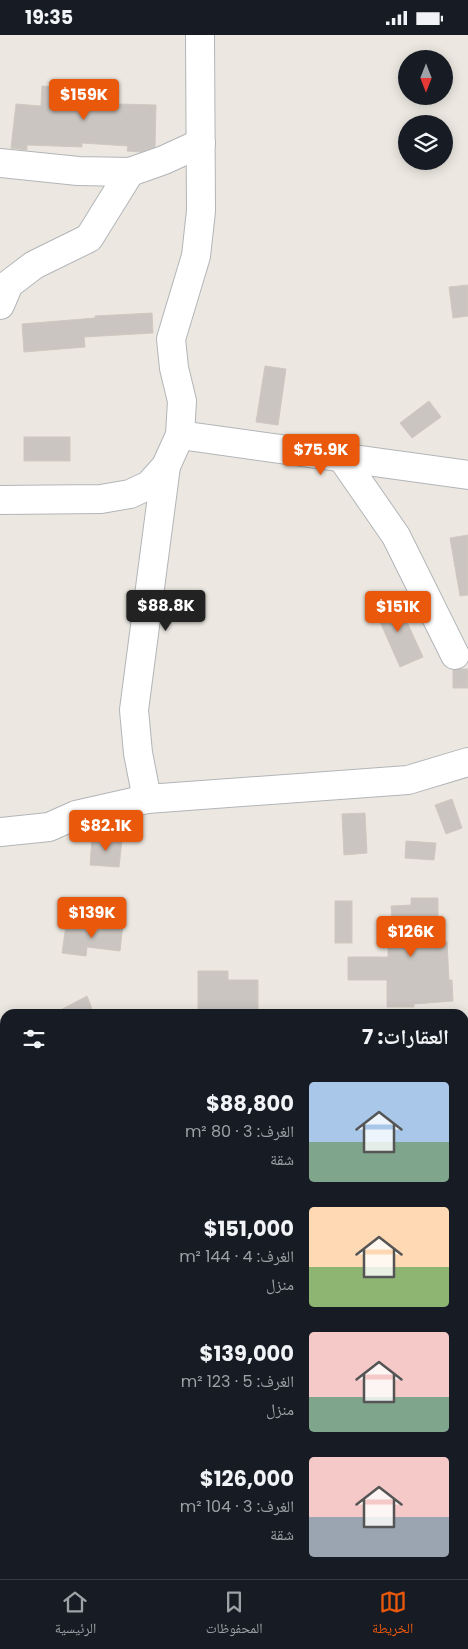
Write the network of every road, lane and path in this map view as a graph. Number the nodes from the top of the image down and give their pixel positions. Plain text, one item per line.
1 (200, 35) edge
2 (201, 143) junction
3 (0, 163) edge
4 (130, 172) junction
5 (0, 305) edge
6 (180, 435) junction
7 (342, 457) junction
8 (166, 466) junction
9 (468, 475) edge
10 (0, 500) edge
11 (455, 655) dead end
12 (468, 762) edge
13 (147, 799) junction
14 (0, 833) edge

1 - 2 street
2 - 4 street
2 - 6 street
3 - 4 street
4 - 5 street
6 - 7 street
6 - 8 street
7 - 9 street
7 - 11 street
8 - 10 street
8 - 13 street
12 - 13 street
13 - 14 street

